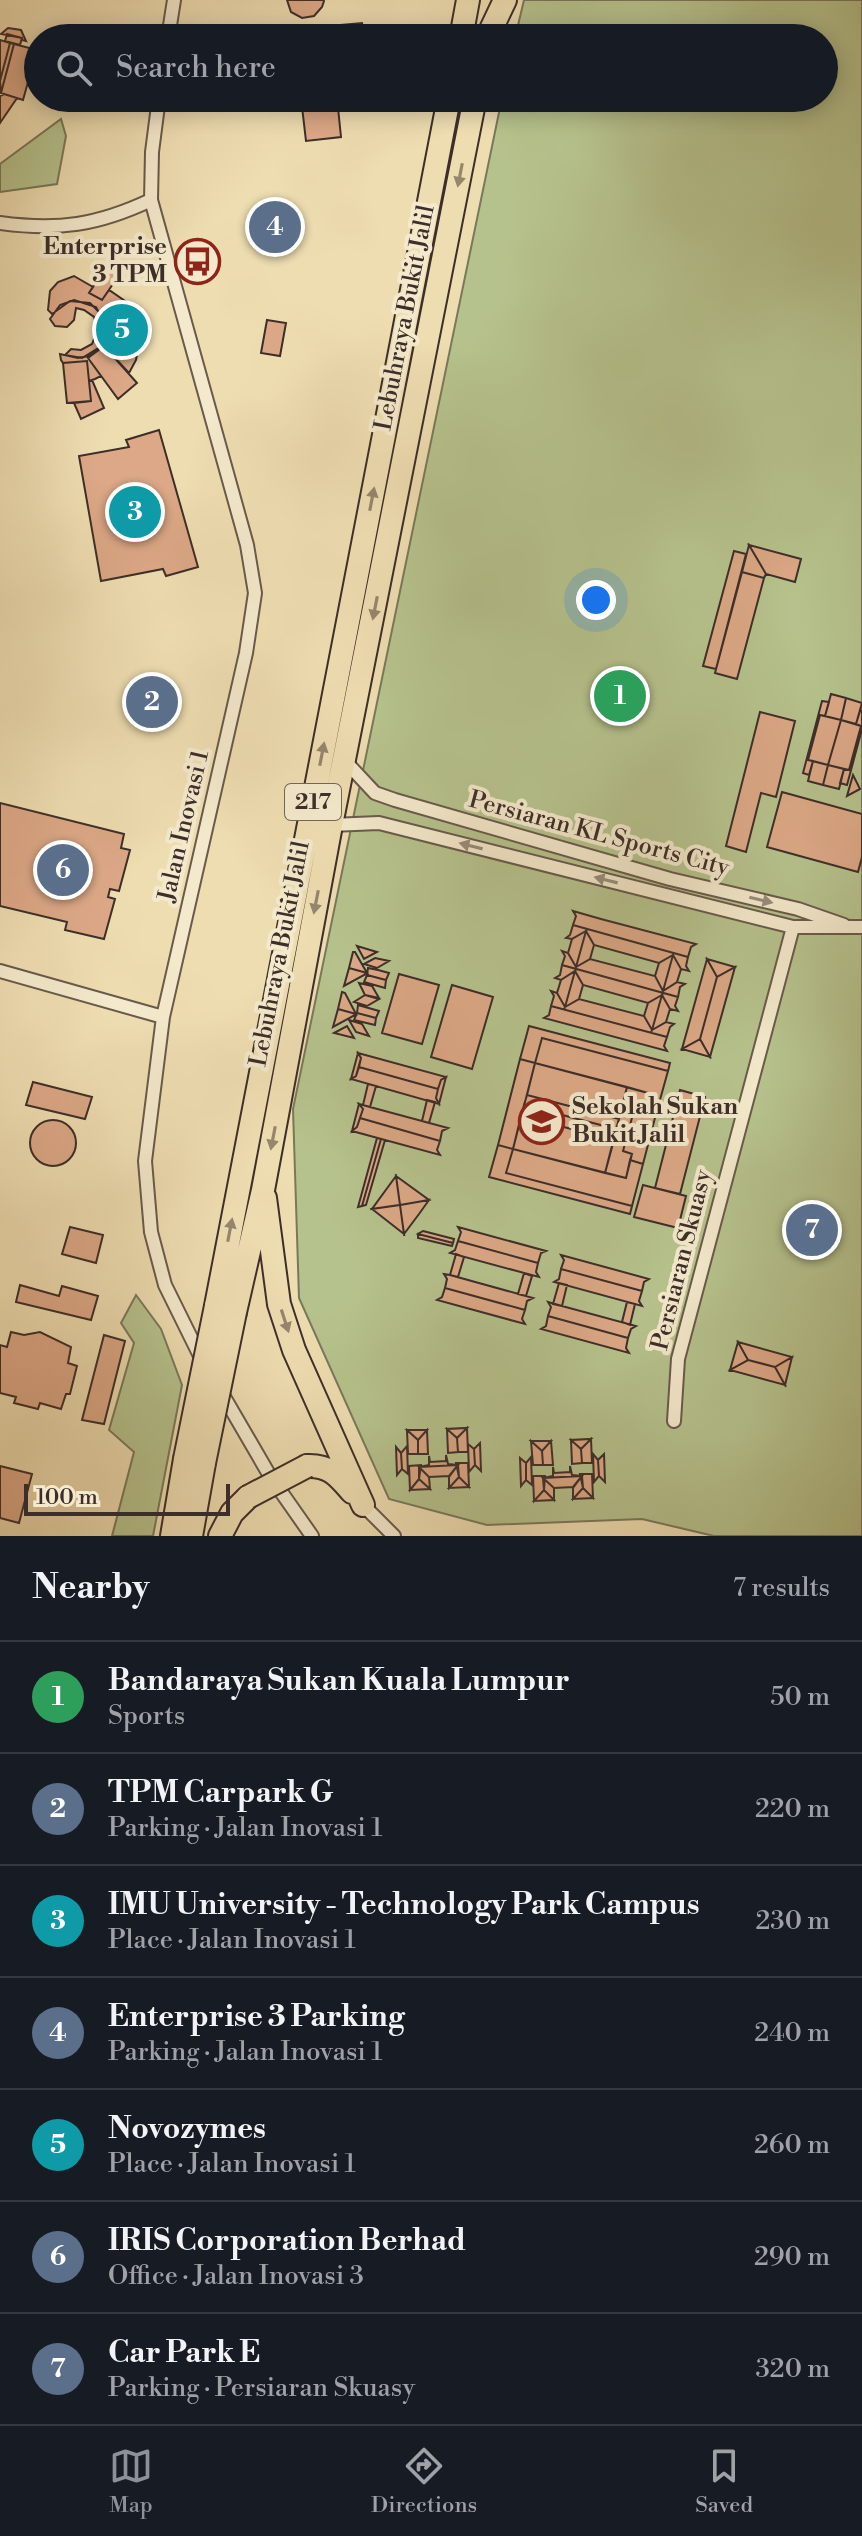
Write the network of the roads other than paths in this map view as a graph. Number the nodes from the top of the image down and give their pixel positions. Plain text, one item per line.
1 (174, 0) edge
2 (459, 0) edge
3 (468, 0) edge
4 (494, 0) edge
5 (505, 0) edge
6 (170, 24) edge
7 (461, 24) edge
8 (464, 24) edge
9 (490, 24) edge
10 (494, 24) edge
11 (157, 112) edge
12 (446, 112) edge
13 (472, 112) edge
14 (151, 200) junction
15 (0, 223) edge
16 (345, 761) junction
17 (331, 825) junction
18 (793, 927) junction
19 (858, 928) edge
20 (0, 971) edge
21 (163, 1017) junction
22 (263, 1190) junction
23 (225, 1309) junction
24 (674, 1421) dead end
25 (195, 1461) junction
26 (363, 1505) junction
27 (392, 1535) edge
28 (172, 1536) edge
29 (191, 1536) edge
30 (220, 1536) edge
31 (312, 1536) edge

1 - 6 street
2 - 7 highway
3 - 8 highway
4 - 9 highway
5 - 10 highway
11 - 14 street, Jalan Inovasi 1
23 -> 12 highway, Lebuhraya Bukit Jalil / 217
13 -> 16 highway, Lebuhraya Bukit Jalil / 217
14 - 15 street
14 - 21 street, Jalan Inovasi 1
16 - 17 highway, Lebuhraya Bukit Jalil / 217
16 -> 19 street, Persiaran KL Sports City
18 -> 17 street, Persiaran KL Sports City
17 -> 22 highway, Lebuhraya Bukit Jalil / 217
18 - 19 street, Persiaran KL Sports City
18 - 24 street, Persiaran Skuasy
20 - 21 street
21 - 31 street, Jalan Inovasi 1
22 - 23 highway, Lebuhraya Bukit Jalil / 217
22 -> 26 highway
23 - 25 highway, Lebuhraya Bukit Jalil / 217, bridge
25 - 28 highway, Lebuhraya Bukit Jalil / 217
25 - 29 highway, Lebuhraya Bukit Jalil / 217
26 - 27 street
26 - 30 highway, bridge

